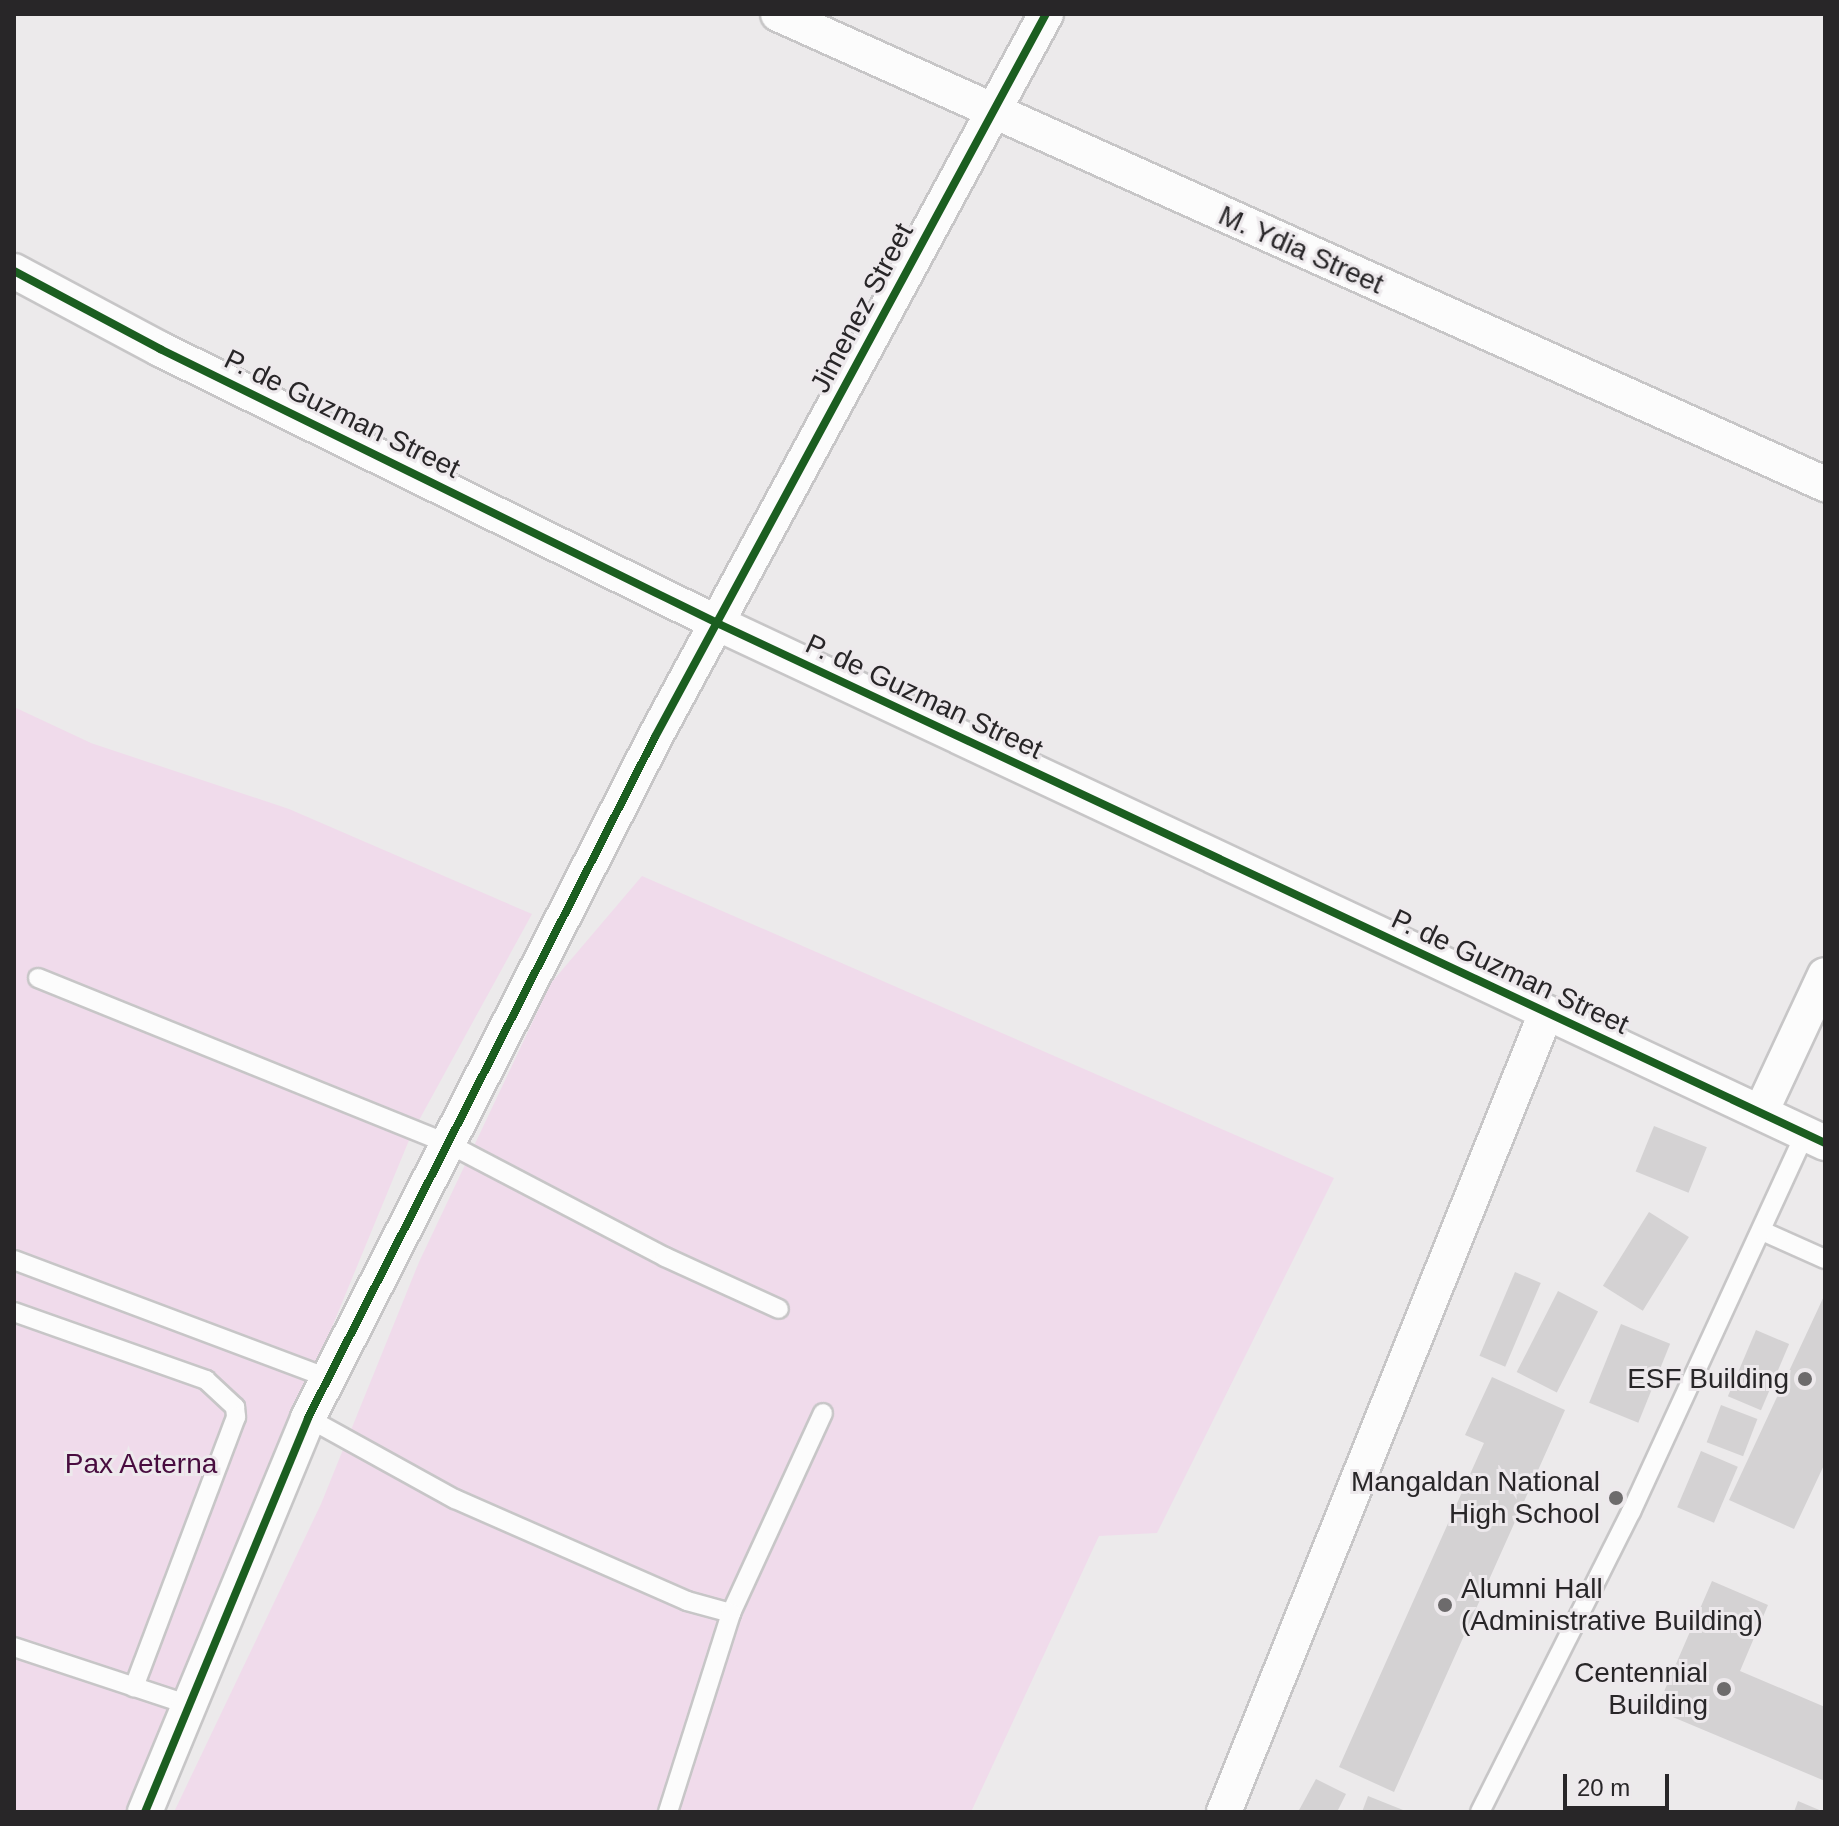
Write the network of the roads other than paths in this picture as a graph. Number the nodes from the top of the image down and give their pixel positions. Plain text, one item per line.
1 (778, 14) edge
2 (1046, 14) edge
3 (991, 112) junction
4 (14, 271) edge
5 (1825, 484) edge
6 (719, 624) junction
7 (1825, 975) edge
8 (38, 978) dead end
9 (1546, 1013) junction
10 (1761, 1112) junction
11 (1815, 1139) edge
12 (447, 1143) junction
13 (1762, 1231) junction
14 (1825, 1259) edge
15 (14, 1260) edge
16 (779, 1309) dead end
17 (14, 1312) edge
18 (328, 1378) junction
19 (823, 1413) dead end
20 (308, 1418) junction
21 (731, 1613) junction
22 (14, 1647) edge
23 (134, 1687) junction
24 (189, 1705) junction
25 (145, 1812) edge
26 (668, 1812) edge
27 (1224, 1812) edge
28 (1480, 1812) edge

1 - 3 street, M. Ydia Street
2 - 3 street, Jimenez Street
3 - 5 street, M. Ydia Street
3 - 6 street, Jimenez Street
4 - 6 street, P. de Guzman Street
6 - 9 street, P. de Guzman Street
6 - 12 street, Jimenez Street
7 - 10 street
8 - 12 lane
9 - 10 street, P. de Guzman Street
9 - 27 street
10 - 11 street, P. de Guzman Street
11 - 13 lane
12 - 16 lane
12 - 18 street, Jimenez Street
13 - 14 lane
13 - 28 lane
15 - 18 lane
17 - 23 lane
18 - 20 street, Jimenez Street
19 - 21 lane
20 - 21 lane
20 - 24 street, Jimenez Street
21 - 26 lane
22 - 23 lane
23 - 24 lane
24 - 25 street, Jimenez Street

